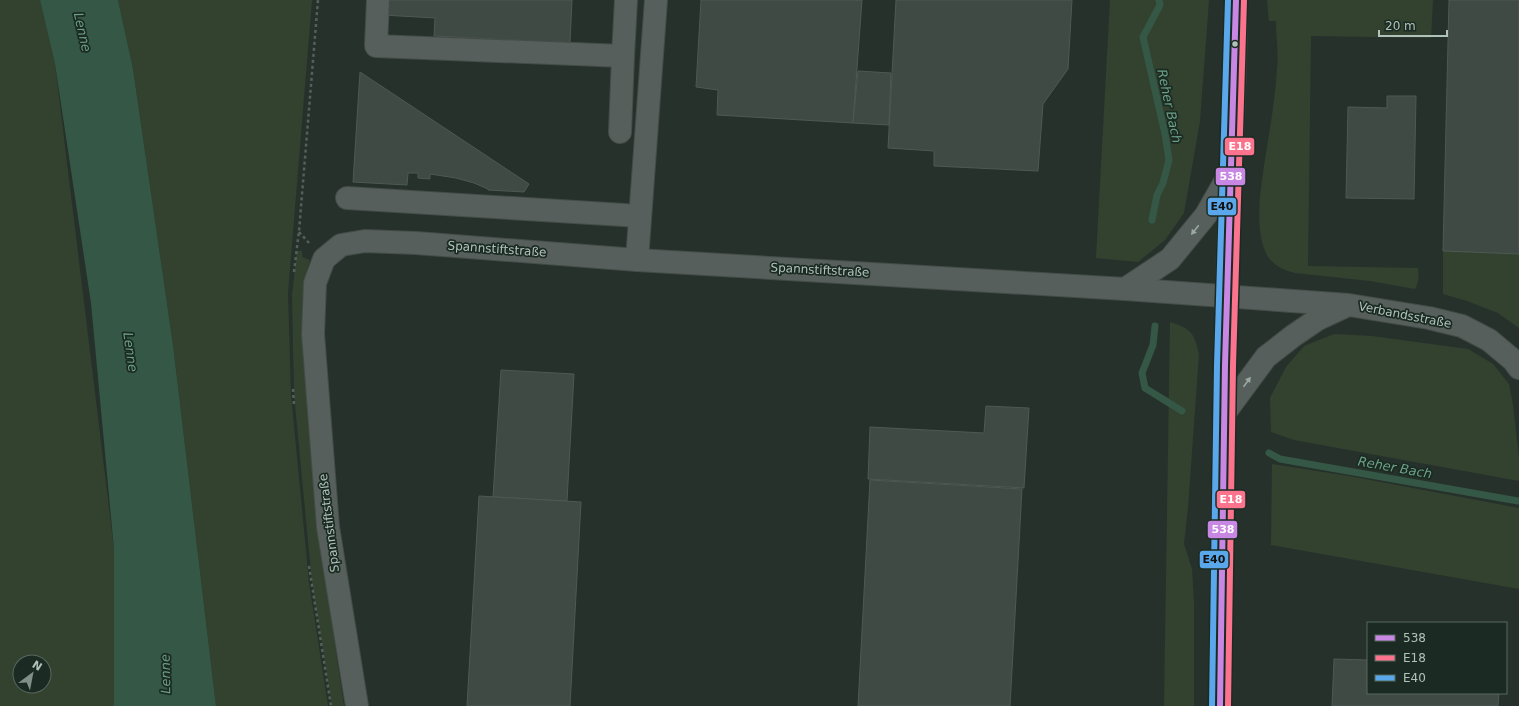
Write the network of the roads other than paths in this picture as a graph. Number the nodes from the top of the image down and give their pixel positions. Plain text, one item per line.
1 (378, 0) edge
2 (626, 0) edge
3 (656, 0) edge
4 (1236, 0) edge
5 (623, 56) junction
6 (620, 132) dead end
7 (1230, 173) junction
8 (347, 198) dead end
9 (640, 216) junction
10 (637, 260) junction
11 (1125, 289) junction
12 (1227, 297) junction
13 (1349, 305) junction
14 (1519, 368) edge
15 (1224, 414) junction
16 (356, 706) edge
17 (1220, 706) edge

1 - 5 street
2 - 5 street
3 - 9 street
4 - 7 main road
5 - 6 street
7 -> 11 street
7 - 12 main road
8 - 9 street
9 - 10 street
10 - 11 street, Spannstiftstraße
10 - 16 street, Spannstiftstraße
11 - 12 street, Spannstiftstraße
12 - 13 street, Spannstiftstraße
12 - 15 main road
13 - 14 street, Verbandsstraße
15 -> 13 street, Verbandsstraße
15 - 17 main road

